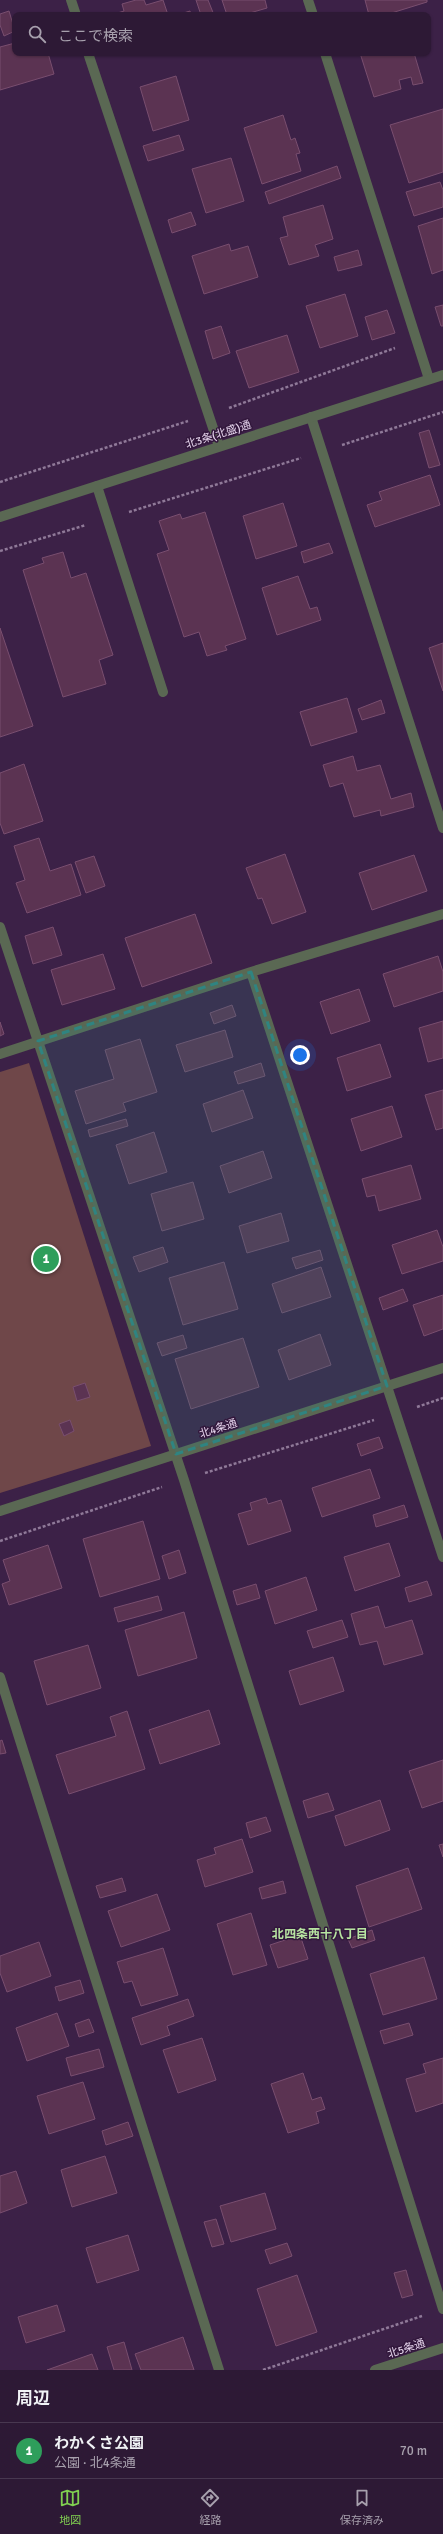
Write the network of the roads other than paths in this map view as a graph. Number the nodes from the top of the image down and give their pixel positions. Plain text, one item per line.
1 (71, 0) edge
2 (308, 0) edge
3 (75, 12) edge
4 (312, 12) edge
5 (89, 56) edge
6 (326, 56) edge
7 (443, 375) edge
8 (429, 379) junction
9 (311, 417) junction
10 (219, 446) junction
11 (97, 486) junction
12 (0, 517) edge
13 (163, 692) dead end
14 (443, 828) edge
15 (443, 914) edge
16 (0, 927) edge
17 (252, 972) junction
18 (38, 1041) junction
19 (0, 1054) edge
20 (443, 1368) edge
21 (387, 1386) junction
22 (176, 1454) junction
23 (0, 1512) edge
24 (443, 1557) edge
25 (0, 1676) edge
26 (443, 2309) edge
27 (443, 2348) edge
28 (219, 2370) edge
29 (376, 2370) edge

1 - 3 street
2 - 4 street
5 - 10 street
6 - 8 street
7 - 8 street, 北3条(北盛)通
8 - 9 street, 北3条(北盛)通
9 - 10 street, 北3条(北盛)通
9 - 14 street
10 - 11 street, 北3条(北盛)通
11 - 12 street, 北3条(北盛)通
11 - 13 street
15 - 17 street
16 - 18 street
17 - 18 street
17 - 21 street
18 - 19 street
18 - 22 street
20 - 21 street, 北4条通
21 - 22 street, 北4条通
21 - 24 street
22 - 23 street, 北4条通
22 - 26 street
25 - 28 street
27 - 29 street, 北5条通

